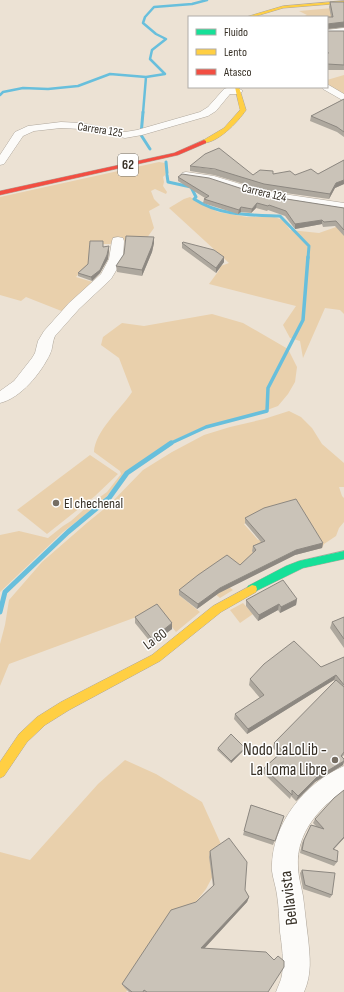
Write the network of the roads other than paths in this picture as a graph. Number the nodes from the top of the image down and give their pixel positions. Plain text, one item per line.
1 (344, 2) edge
2 (344, 6) edge
3 (251, 16) edge
4 (267, 16) edge
5 (344, 31) edge
6 (329, 32) edge
7 (328, 88) edge
8 (232, 89) edge
9 (344, 98) edge
10 (231, 104) dead end
11 (223, 119) dead end
12 (0, 162) edge
13 (186, 175) edge
14 (0, 185) edge
15 (0, 193) edge
16 (344, 207) edge
17 (118, 241) dead end
18 (0, 398) edge
19 (344, 555) edge
20 (0, 772) edge
21 (344, 778) edge
22 (297, 966) junction
23 (290, 992) edge
24 (305, 992) edge

1 - 3 main road
2 - 4 main road
5 - 6 street
7 - 9 street
8 - 10 main road
8 - 12 street, Carrera 125
8 - 15 main road, 62
11 - 14 main road, 62
13 - 16 street, Carrera 124
17 - 18 street
19 - 20 main road, La 80
21 - 22 street, Bellavista
22 - 23 street, Bellavista
22 - 24 street

